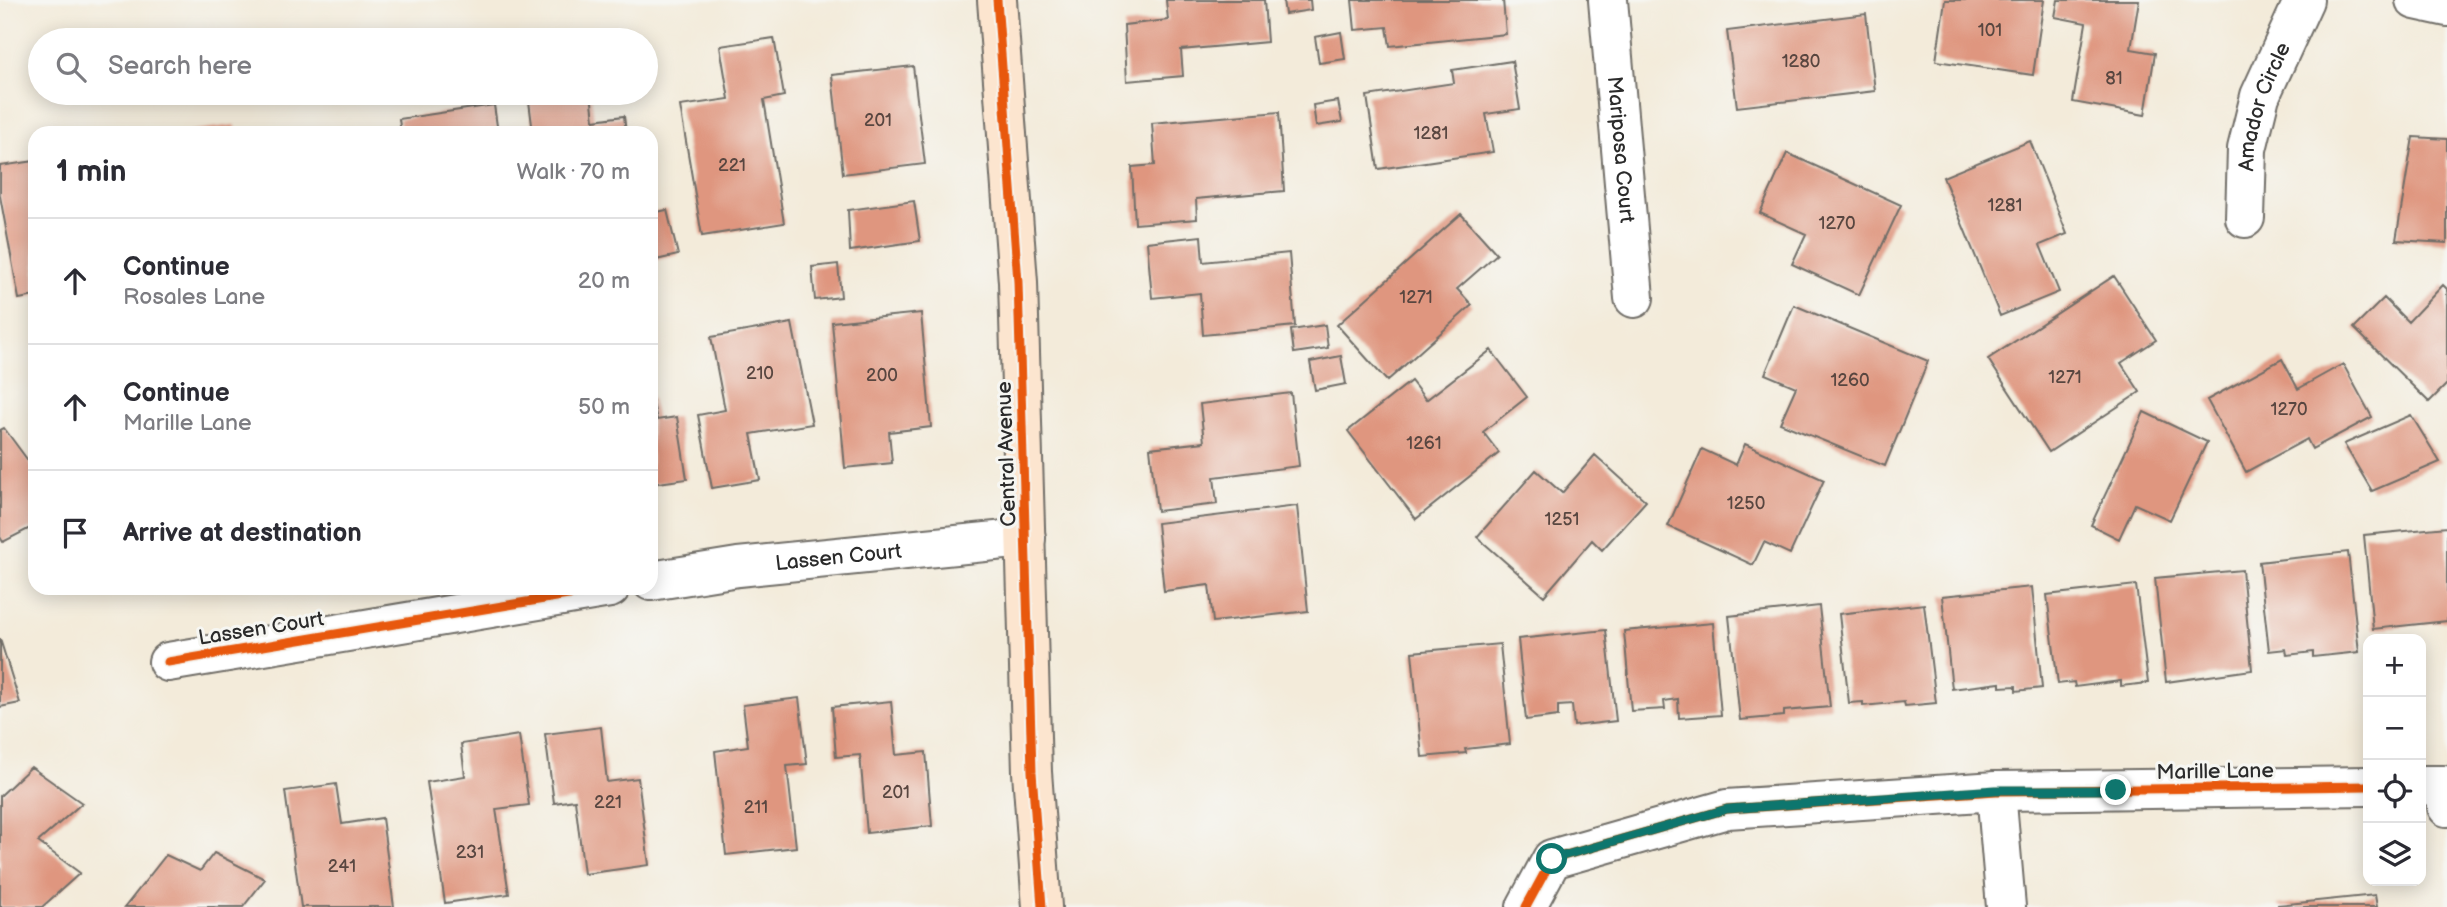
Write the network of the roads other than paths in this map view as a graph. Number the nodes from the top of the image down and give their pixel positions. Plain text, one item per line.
1 (997, 0) edge
2 (1608, 0) edge
3 (2304, 0) edge
4 (2415, 0) edge
5 (2447, 7) edge
6 (2245, 218) dead end
7 (1634, 298) dead end
8 (1026, 538) junction
9 (658, 580) edge
10 (568, 595) edge
11 (168, 662) dead end
12 (2426, 785) edge
13 (2363, 786) edge
14 (1996, 790) junction
15 (2447, 807) edge
16 (1042, 907) edge
17 (1526, 907) edge
18 (2006, 907) edge

1 - 8 street, Central Avenue
2 - 7 street, Mariposa Court
3 - 6 street, Amador Circle
4 - 5 street
8 - 9 street, Lassen Court
8 - 16 street, Central Avenue
10 - 11 street, Lassen Court
12 - 15 street
13 - 14 street, Marille Lane
14 - 17 street, Marille Lane
14 - 18 street

